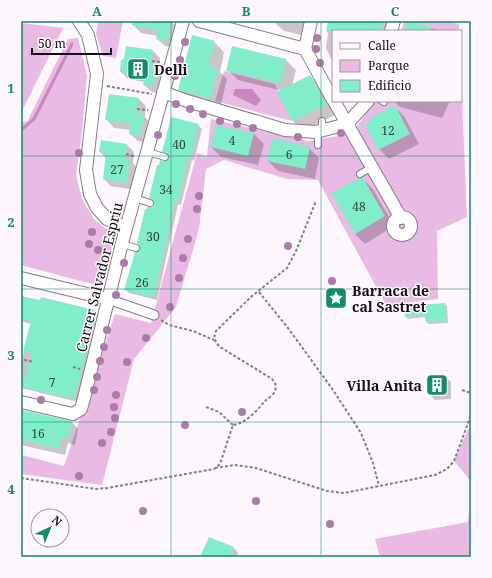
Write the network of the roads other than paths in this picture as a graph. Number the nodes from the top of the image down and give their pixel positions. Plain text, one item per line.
1 (78, 21) edge
2 (183, 21) edge
3 (199, 21) edge
4 (311, 21) edge
5 (305, 49) junction
6 (163, 94) junction
7 (332, 98) edge
8 (334, 102) edge
9 (367, 102) edge
10 (347, 124) junction
11 (321, 127) junction
12 (318, 145) dead end
13 (143, 154) junction
14 (165, 157) dead end
15 (372, 167) junction
16 (360, 174) dead end
17 (134, 198) junction
18 (150, 202) dead end
19 (401, 218) dead end
20 (126, 228) junction
21 (122, 244) junction
22 (136, 248) dead end
23 (21, 278) edge
24 (111, 292) junction
25 (154, 316) road end
26 (21, 402) edge

1 - 20 street
2 - 6 street, Carrer Salvador Espriu
3 - 5 street
4 - 5 street
5 - 7 street
6 - 11 street
6 - 13 street, Carrer Salvador Espriu
8 - 10 street
9 - 10 street
10 - 11 street
10 - 15 street
11 - 12 lane
13 - 14 lane
13 - 17 street, Carrer Salvador Espriu
15 - 16 lane
15 - 19 street
17 - 18 lane
17 - 20 street, Carrer Salvador Espriu
20 - 21 street, Carrer Salvador Espriu
21 - 22 lane
21 - 24 street, Carrer Salvador Espriu
23 - 24 street
24 - 25 street
24 - 26 street, Carrer Salvador Espriu

